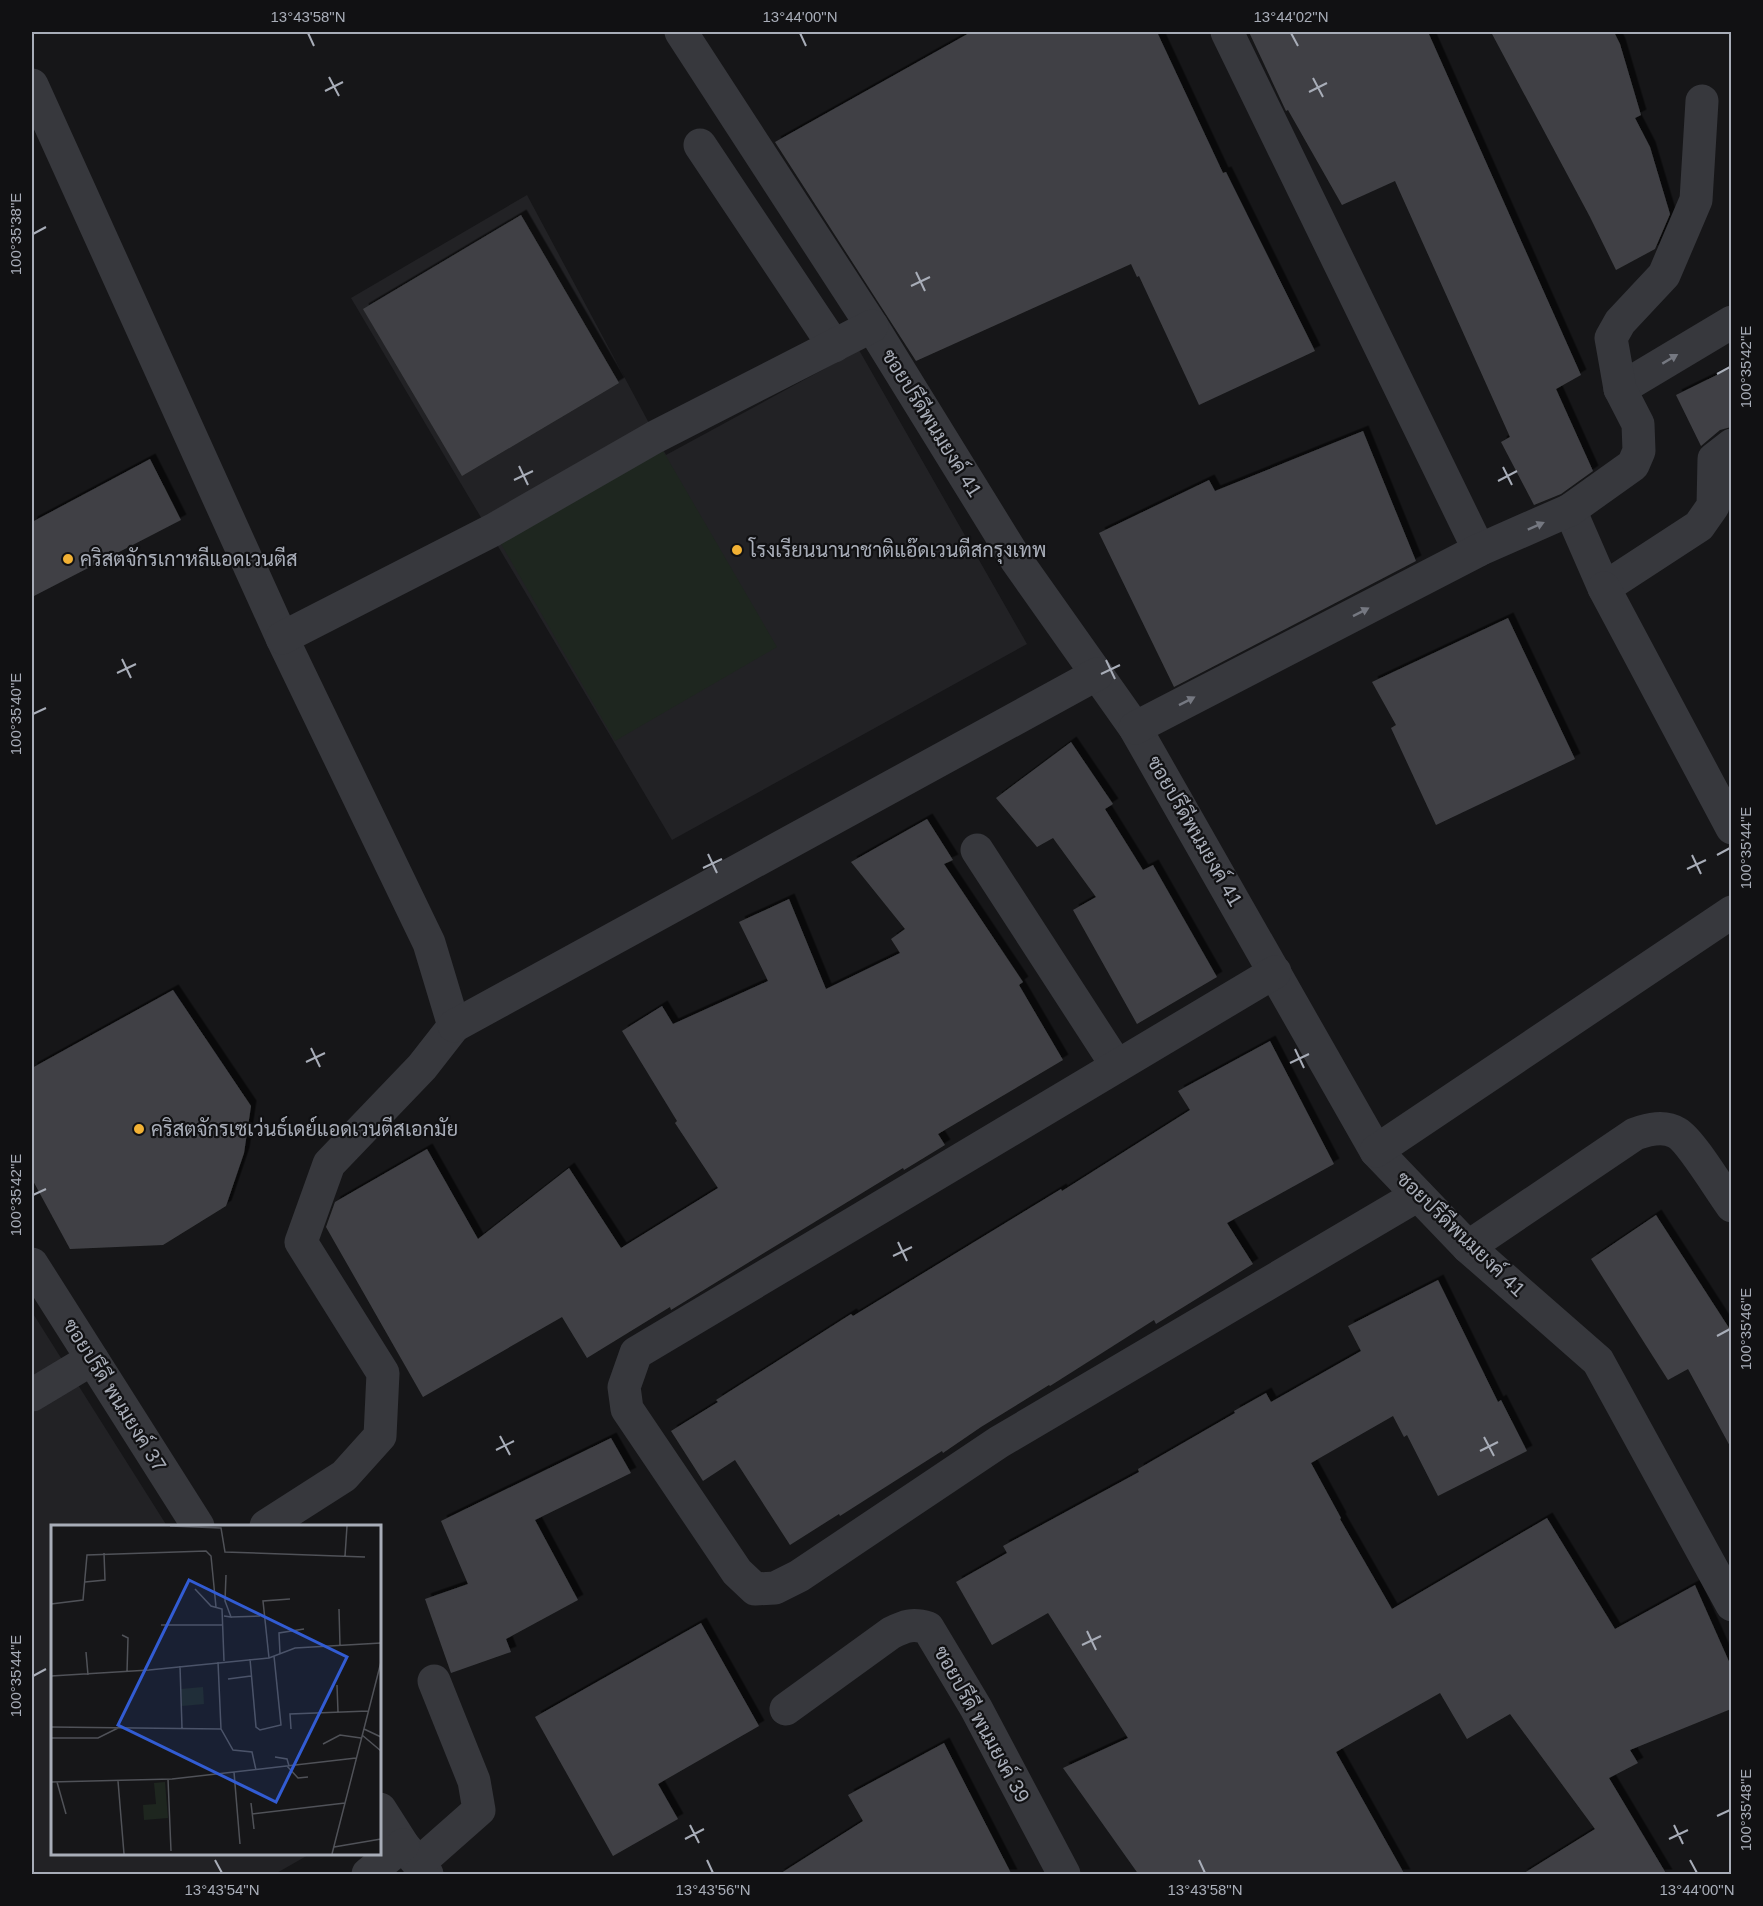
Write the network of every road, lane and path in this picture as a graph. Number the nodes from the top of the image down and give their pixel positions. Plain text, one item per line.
1 (681, 32) edge
2 (1227, 32) edge
3 (32, 85) edge
4 (1702, 101) dead end
5 (700, 145) dead end
6 (1731, 322) edge
7 (872, 326) junction
8 (834, 346) junction
9 (1620, 389) junction
10 (1731, 445) edge
11 (1570, 510) junction
12 (1479, 550) junction
13 (1604, 588) junction
14 (282, 638) junction
15 (1097, 674) junction
16 (1135, 728) junction
17 (1731, 828) edge
18 (977, 850) dead end
19 (1731, 912) edge
20 (1275, 972) junction
21 (454, 1026) junction
22 (1117, 1066) junction
23 (1376, 1151) junction
24 (1418, 1195) junction
25 (1731, 1206) edge
26 (1468, 1247) junction
27 (32, 1264) edge
28 (92, 1359) junction
29 (32, 1395) edge
30 (197, 1525) edge
31 (269, 1525) edge
32 (1731, 1605) edge
33 (434, 1682) dead end
34 (786, 1709) dead end
35 (381, 1810) edge
36 (416, 1861) edge
37 (368, 1875) edge
38 (1064, 1875) edge

1 - 7 street, ซอยปรีดีพนมยงค์ 41
2 - 12 street
3 - 14 street
4 - 9 street
5 - 8 street
9 -> 6 street
7 - 8 street
7 - 15 street, ซอยปรีดีพนมยงค์ 41
8 - 14 street
9 - 11 street
10 - 13 street
12 -> 11 street
11 - 13 street
16 -> 12 street
13 - 17 street
14 - 21 street
15 - 16 street, ซอยปรีดีพนมยงค์ 41
15 - 21 street
16 - 20 street, ซอยปรีดีพนมยงค์ 41
18 - 22 street
19 - 23 street
20 - 22 street
20 - 23 street, ซอยปรีดีพนมยงค์ 41
21 - 31 street
22 - 24 street
23 - 24 street, ซอยปรีดีพนมยงค์ 41
24 - 26 street, ซอยปรีดีพนมยงค์ 41
25 - 26 street
26 - 32 street, ซอยปรีดีพนมยงค์ 41
27 - 28 street, ซอยปรีดี พนมยงค์ 37
28 - 29 street
28 - 30 street, ซอยปรีดี พนมยงค์ 37
33 - 36 street
34 - 38 street, ซอยปรีดี พนมยงค์ 39
35 - 36 street
36 - 37 street

